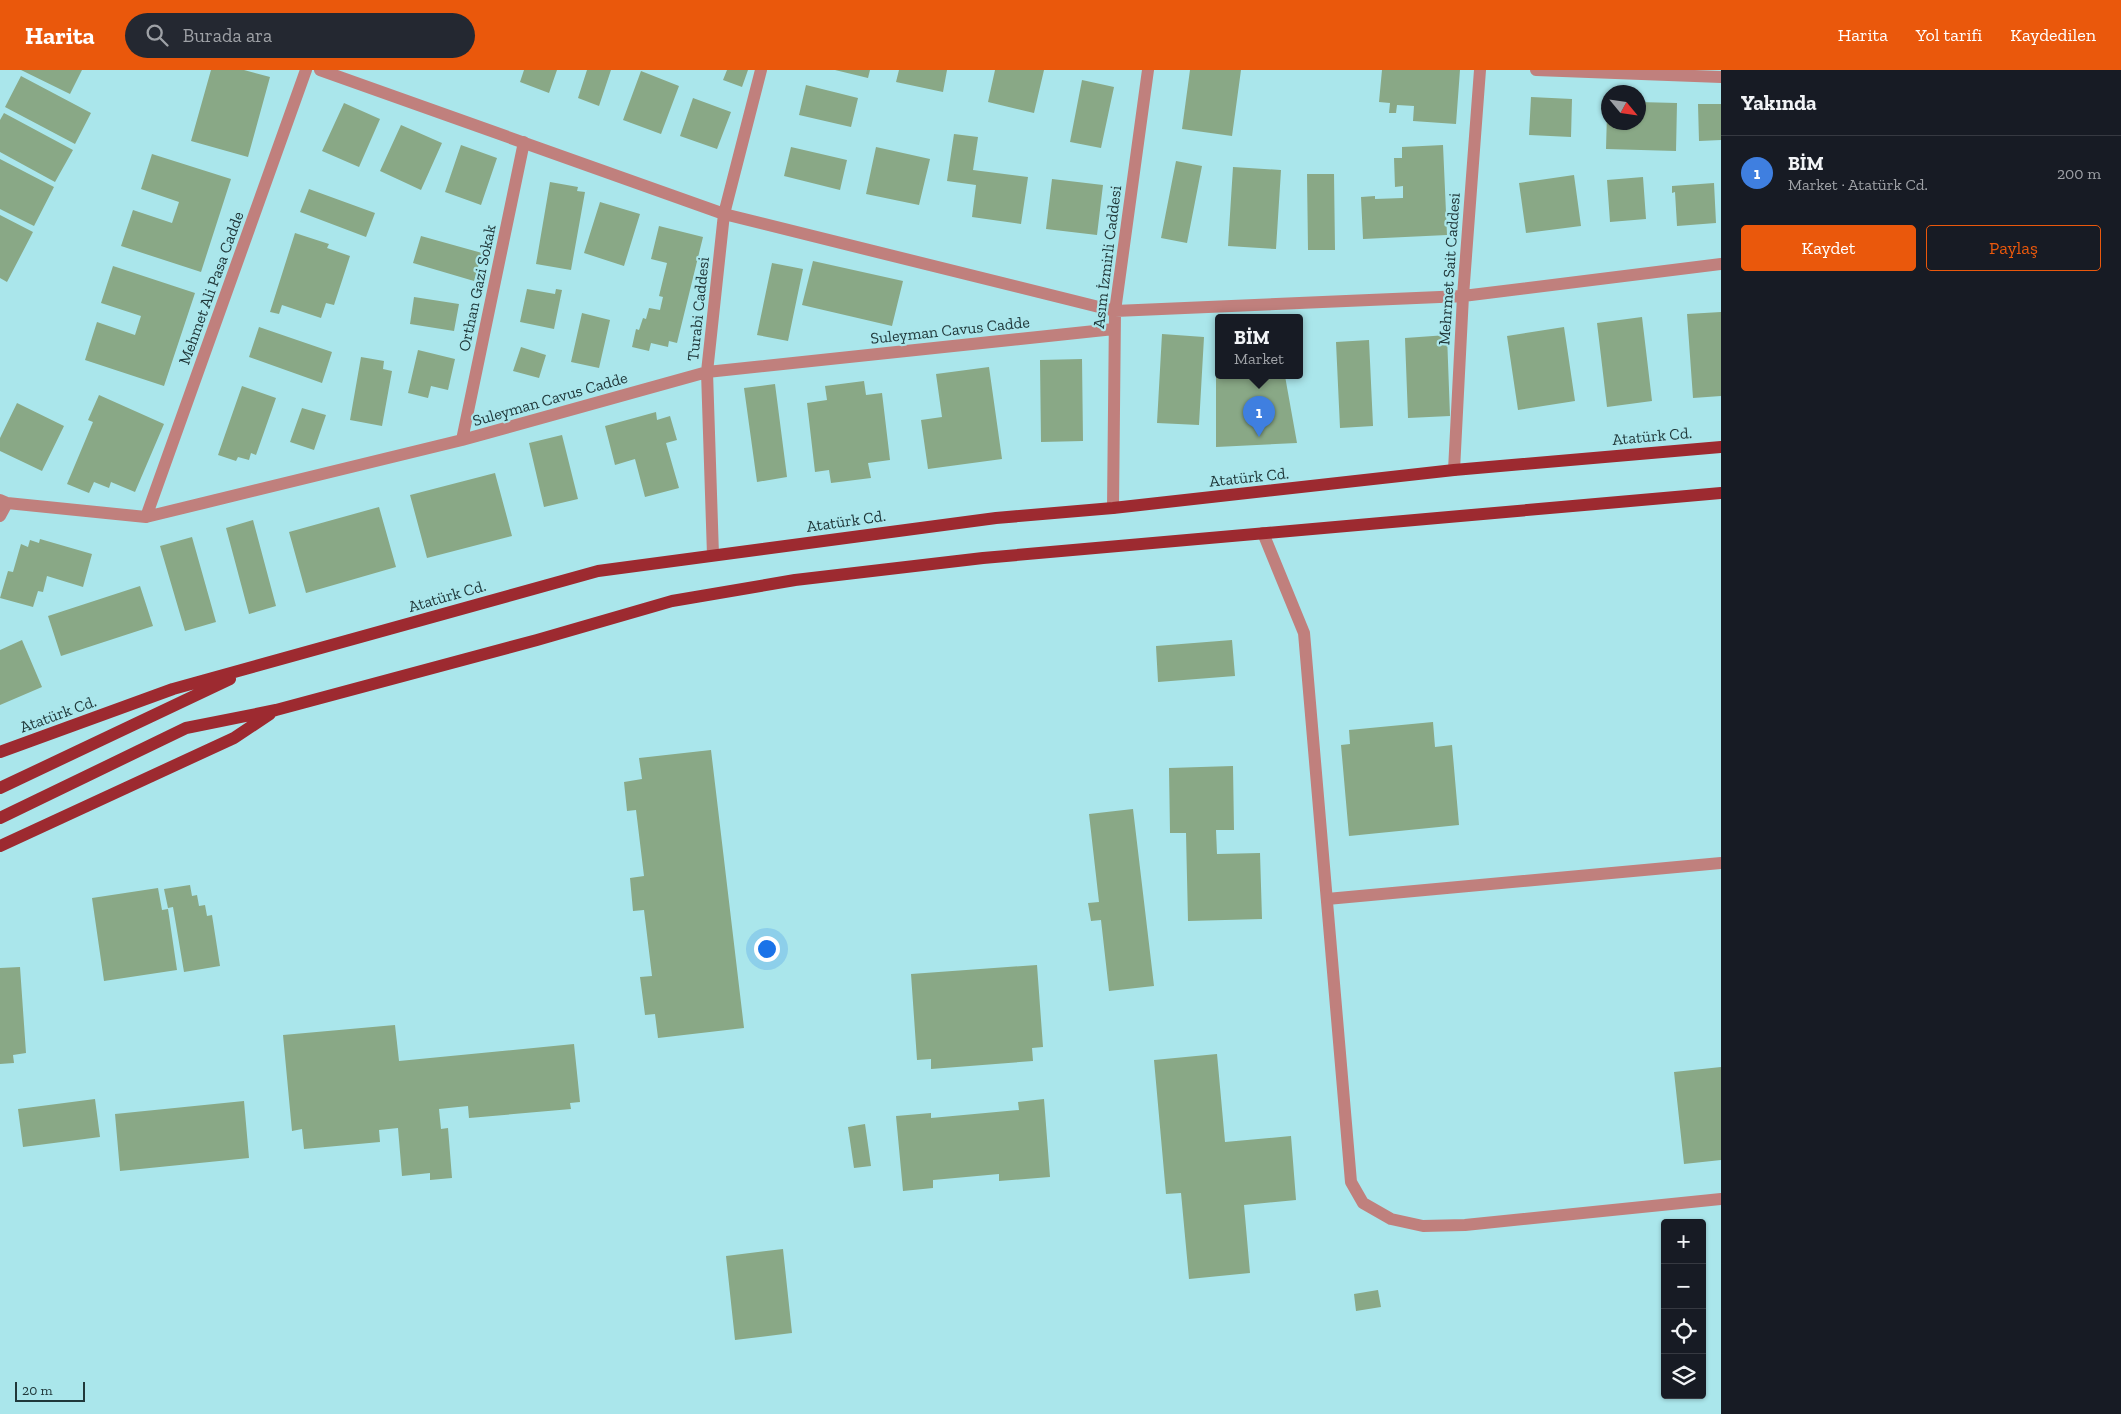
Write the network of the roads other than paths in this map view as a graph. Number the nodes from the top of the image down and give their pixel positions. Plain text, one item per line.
1 (306, 70) edge
2 (320, 70) edge
3 (761, 70) edge
4 (1148, 70) edge
5 (1480, 70) edge
6 (1536, 70) edge
7 (1721, 77) edge
8 (524, 142) junction
9 (724, 214) junction
10 (1721, 264) edge
11 (1463, 296) junction
12 (1115, 311) junction
13 (1114, 329) junction
14 (707, 372) junction
15 (462, 440) junction
16 (1721, 447) edge
17 (1454, 470) junction
18 (1721, 493) edge
19 (3, 501) edge
20 (1112, 508) junction
21 (0, 516) edge
22 (146, 517) junction
23 (1263, 533) junction
24 (713, 556) junction
25 (257, 666) junction
26 (276, 710) junction
27 (0, 752) edge
28 (0, 788) edge
29 (0, 818) edge
30 (0, 846) edge
31 (1721, 863) edge
32 (1327, 899) junction
33 (1721, 1199) edge

1 - 22 street, Mehmet Ali Pasa Cadde
2 - 8 street
3 - 9 street, Turabi Caddesi
4 - 12 street, Asım İzmirli Caddesi
5 - 11 street, Mehrmet Sait Caddesi
6 - 7 street
8 - 9 street
8 - 15 street, Orthan Gazi Sokak
9 - 12 street
9 - 14 street, Turabi Caddesi
10 - 11 street
11 - 12 street
11 - 17 street, Mehrmet Sait Caddesi
12 - 13 street, Asım İzmirli Caddesi
13 - 14 street, Suleyman Cavus Cadde
13 - 20 street, Asım İzmirli Caddesi
14 - 15 street, Suleyman Cavus Cadde
14 - 24 street, Turabi Caddesi
15 - 22 street, Suleyman Cavus Cadde
16 - 17 main road, Atatürk Cd.
17 - 20 main road, Atatürk Cd.
18 - 23 main road
19 - 21 street
19 - 22 street, Suleyman Cavus Cadde
20 - 24 main road, Atatürk Cd.
23 - 26 main road
23 - 32 street
24 - 25 main road, Atatürk Cd.
25 - 27 main road, Atatürk Cd.
25 - 28 main road
26 - 29 main road
26 - 30 main road
31 - 32 street
32 - 33 street

